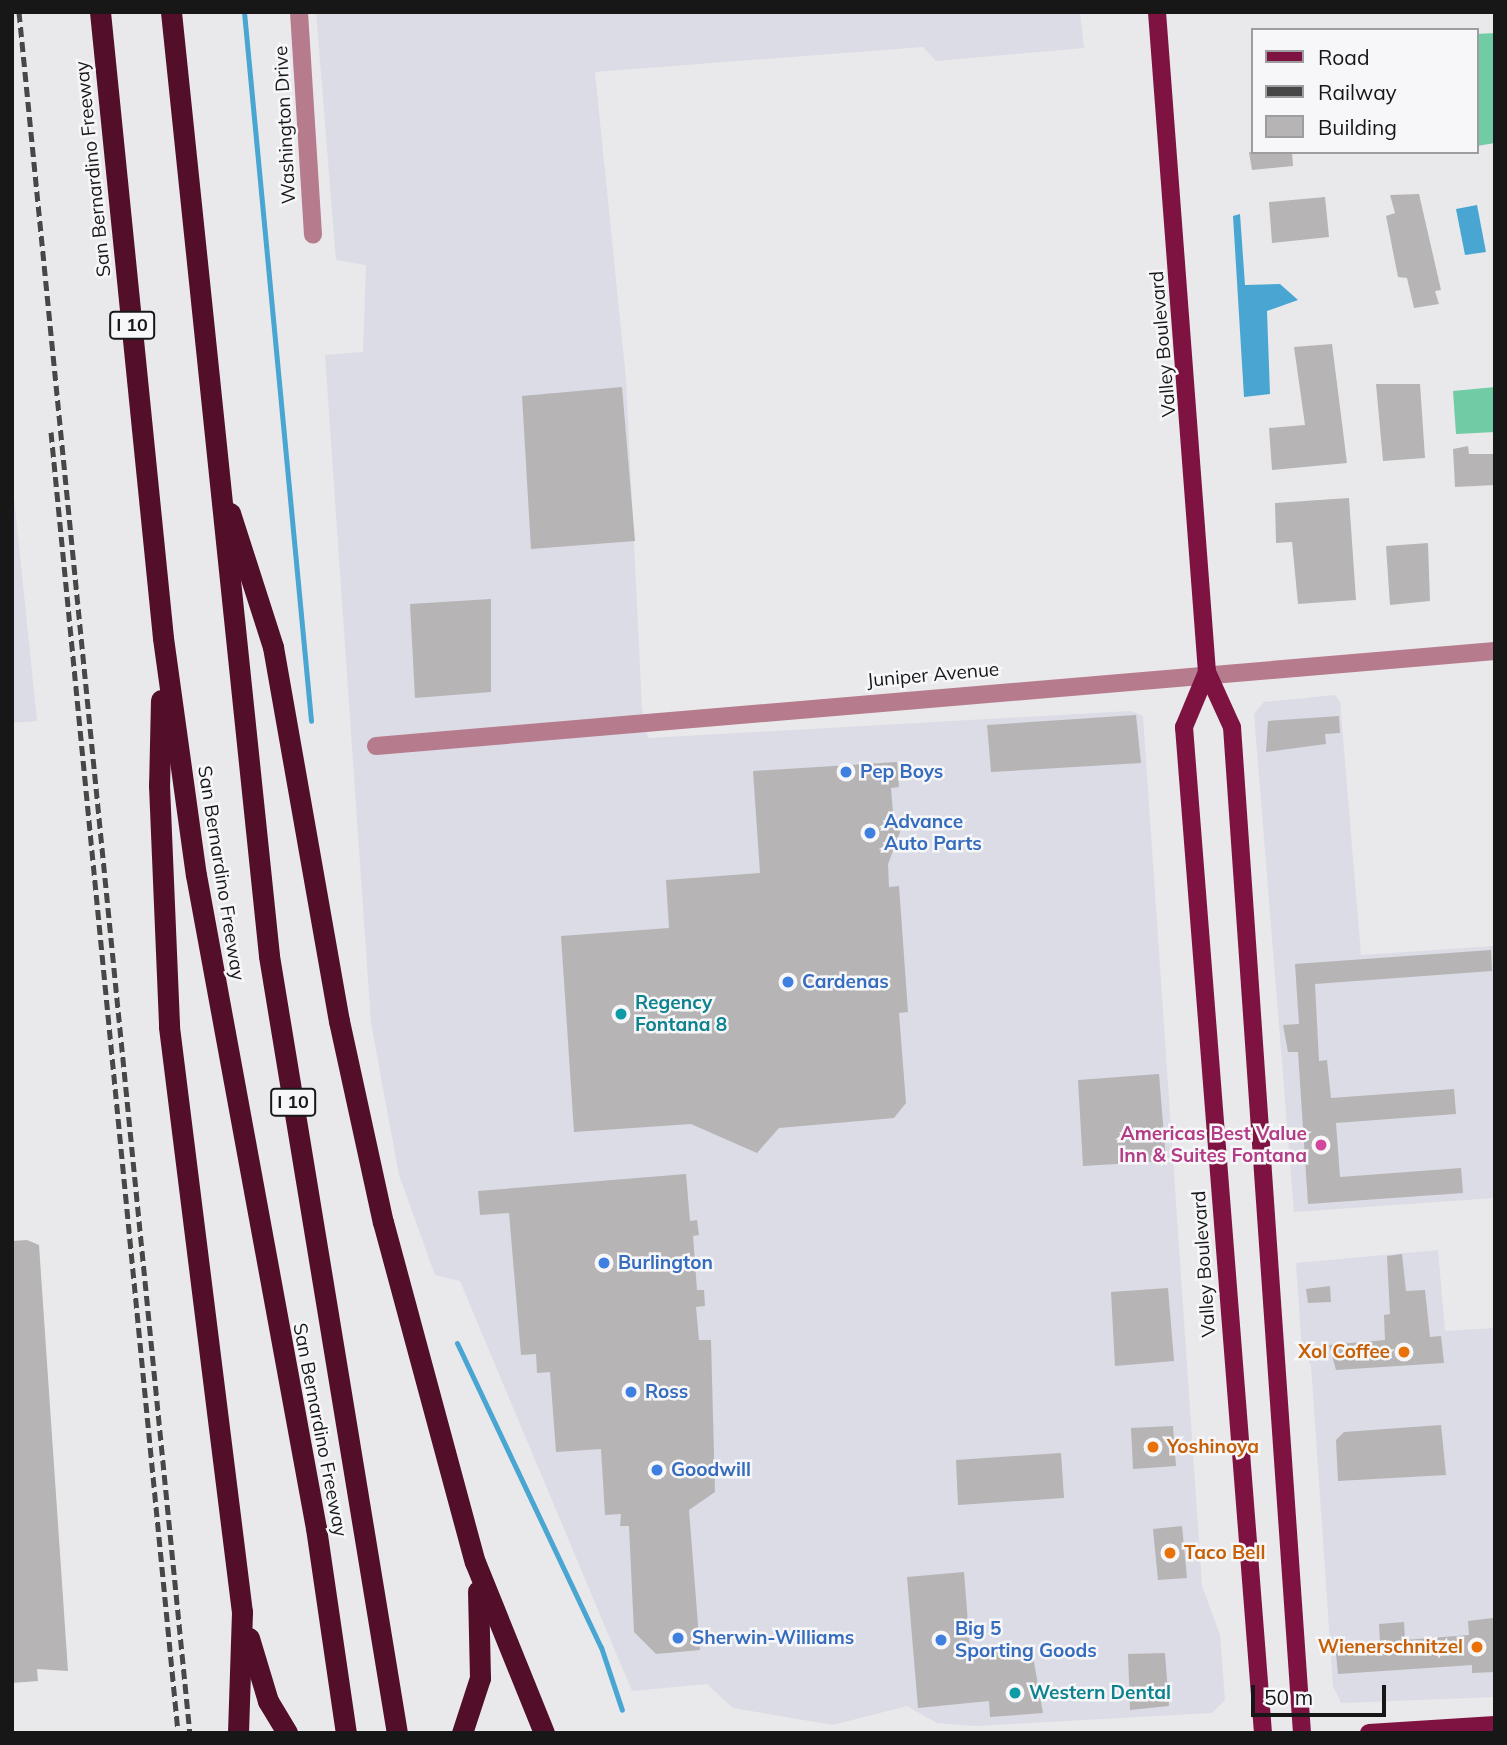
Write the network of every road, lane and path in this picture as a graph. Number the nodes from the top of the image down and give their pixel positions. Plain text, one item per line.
1 (100, 12) edge
2 (171, 12) edge
3 (299, 12) edge
4 (1157, 12) edge
5 (313, 235) dead end
6 (216, 467) junction
7 (163, 638) junction
8 (1495, 651) edge
9 (1207, 672) junction
10 (376, 746) dead end
11 (475, 1562) junction
12 (242, 1612) junction
13 (467, 1723) edge
14 (1495, 1725) edge
15 (238, 1733) edge
16 (287, 1733) edge
17 (346, 1733) edge
18 (397, 1733) edge
19 (544, 1733) edge
20 (1263, 1733) edge
21 (1302, 1733) edge
22 (1370, 1733) edge

1 - 7 highway, San Bernardino Freeway / I 10
2 - 6 highway, San Bernardino Freeway / I 10
3 - 5 street, Washington Drive
4 - 9 main road, Valley Boulevard
6 - 11 highway
6 - 18 highway, San Bernardino Freeway / I 10
7 - 12 highway
7 - 17 highway, San Bernardino Freeway / I 10
8 - 9 street, Juniper Avenue
9 - 10 street, Juniper Avenue
9 - 20 main road, Valley Boulevard
9 - 21 main road, Valley Boulevard
11 - 13 highway
11 - 19 highway
12 - 15 highway
12 - 16 highway
14 - 22 main road

